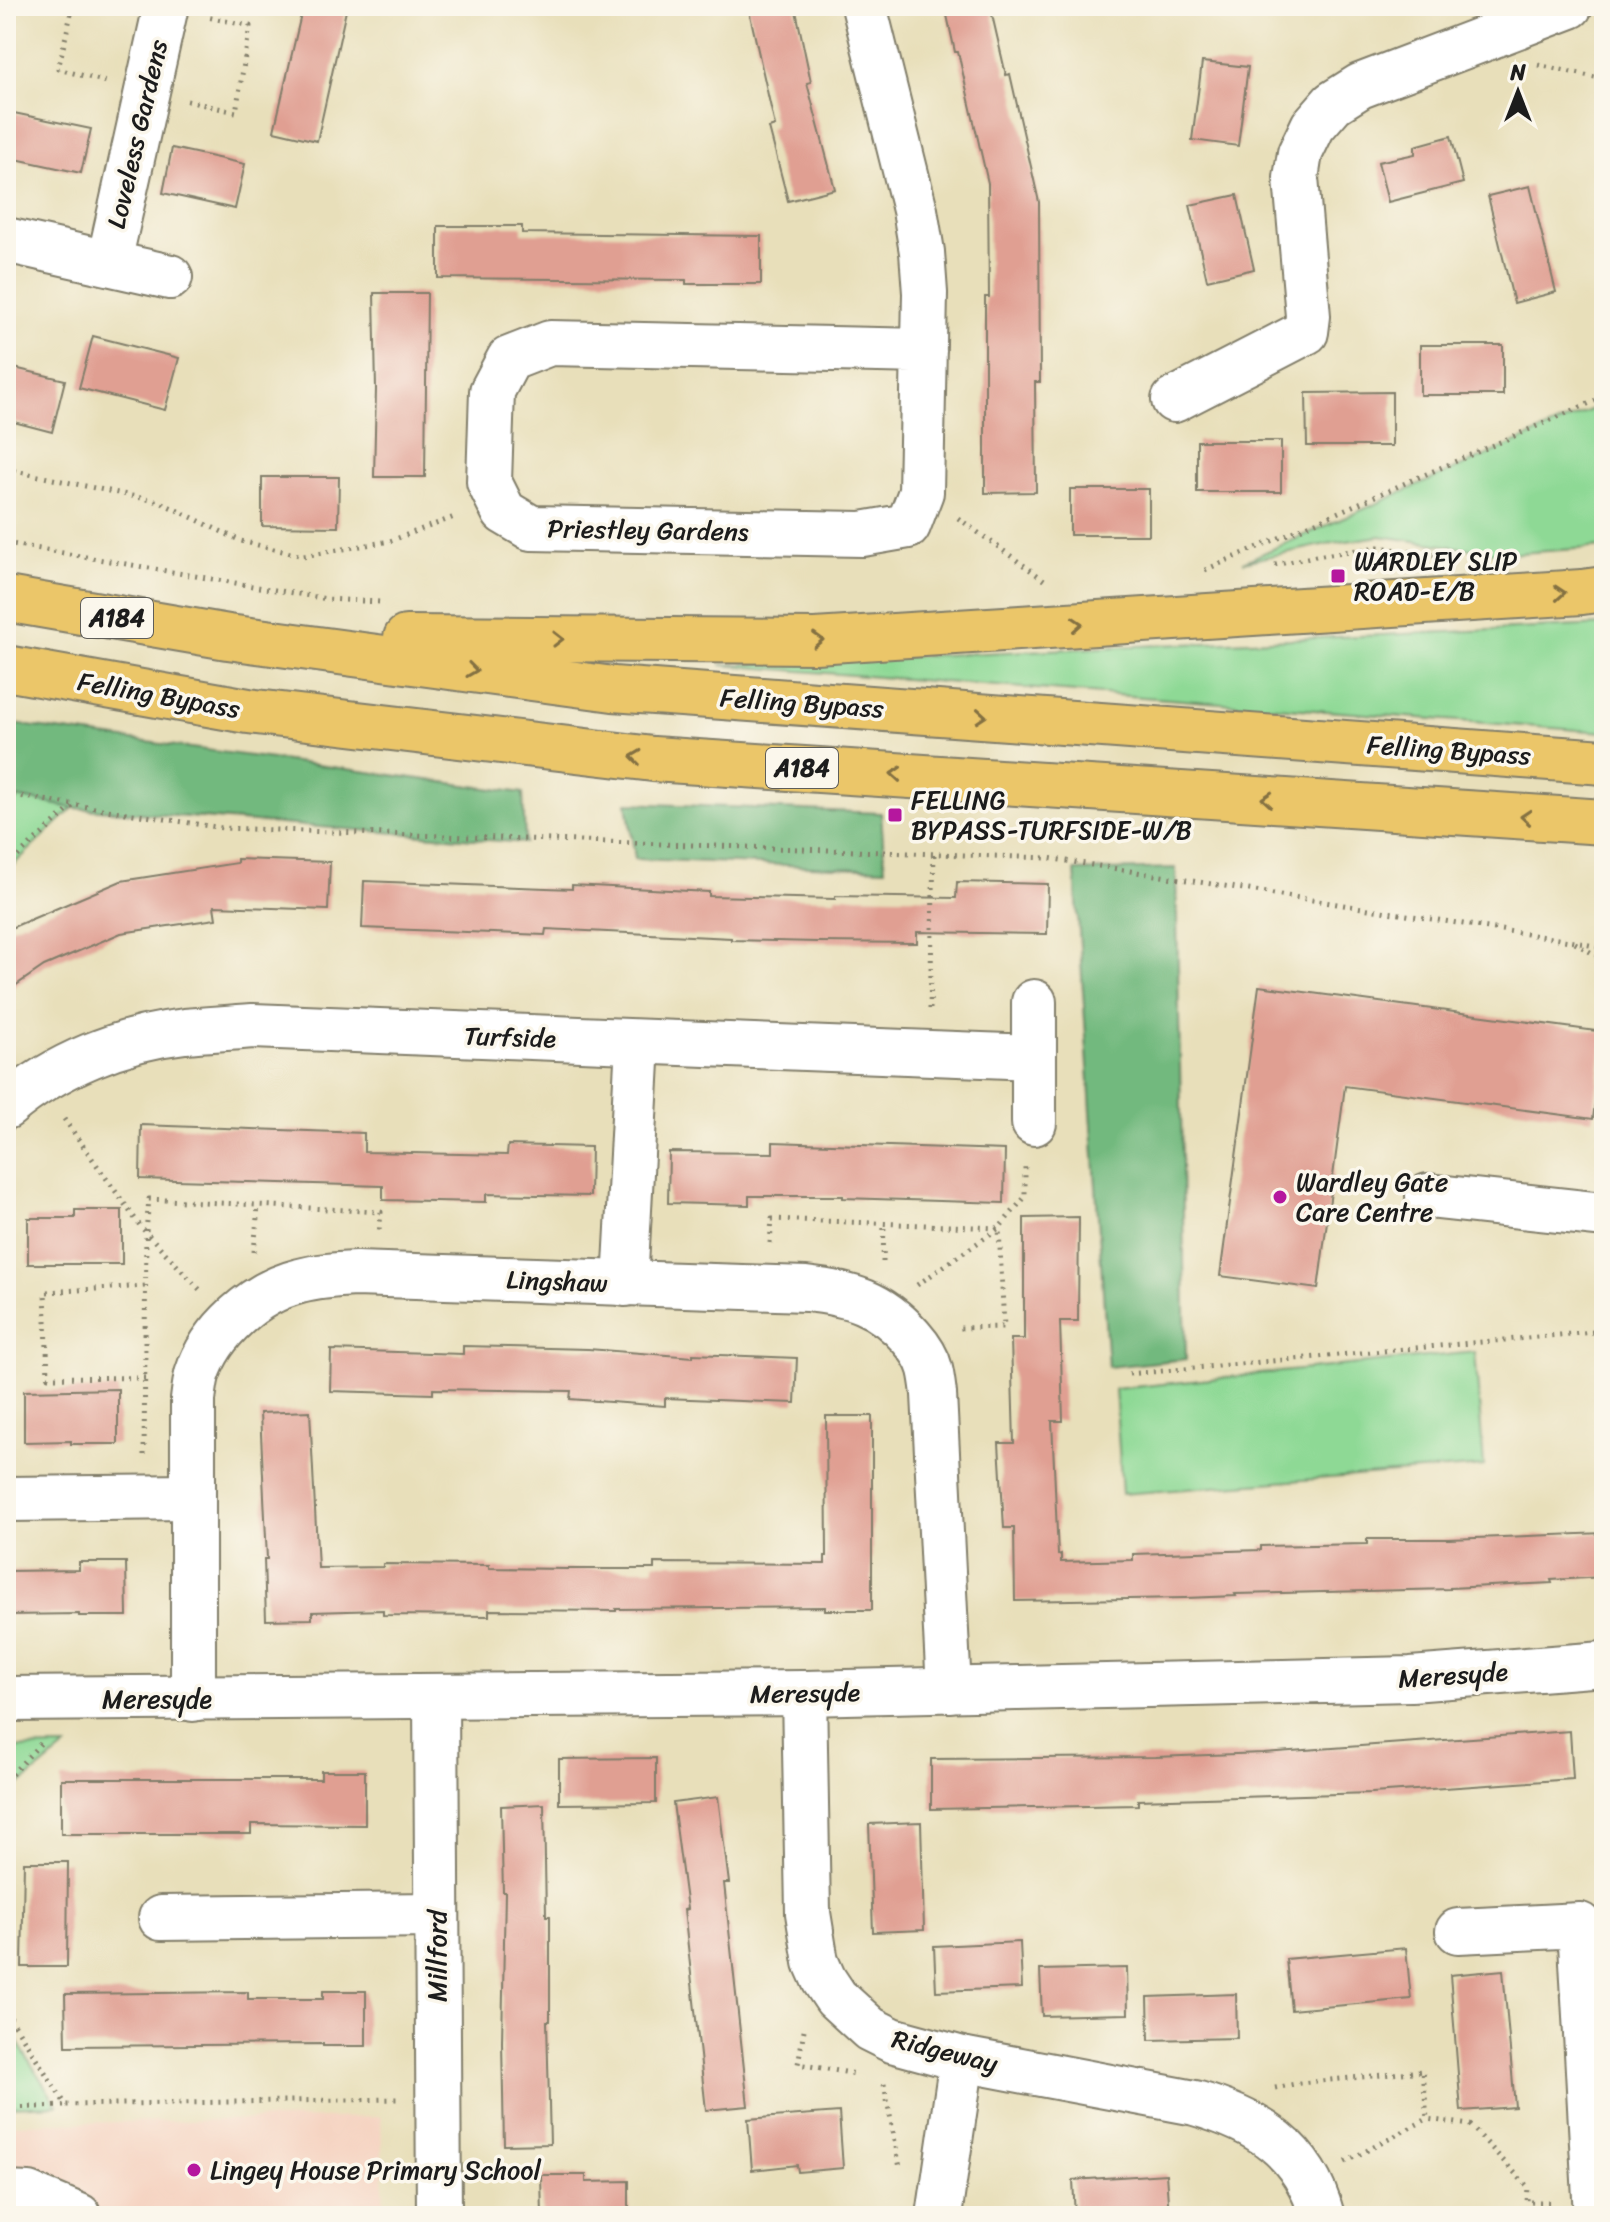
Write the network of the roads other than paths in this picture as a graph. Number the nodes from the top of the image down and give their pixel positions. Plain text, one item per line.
1 (166, 6) edge
2 (864, 6) edge
3 (1570, 6) edge
4 (6, 240) edge
5 (109, 262) junction
6 (170, 277) dead end
7 (924, 351) junction
8 (1174, 400) dead end
9 (1604, 589) edge
10 (6, 599) edge
11 (228, 637) junction
12 (6, 668) edge
13 (1604, 762) edge
14 (1604, 822) edge
15 (1034, 1002) dead end
16 (638, 1043) junction
17 (1032, 1057) junction
18 (11, 1103) edge
19 (1034, 1123) road end
20 (1428, 1196) dead end
21 (1604, 1215) edge
22 (625, 1284) junction
23 (192, 1497) junction
24 (6, 1499) edge
25 (1604, 1664) edge
26 (949, 1690) junction
27 (804, 1693) junction
28 (436, 1696) junction
29 (6, 1699) edge
30 (193, 1699) junction
31 (437, 1915) junction
32 (161, 1918) dead end
33 (1458, 1931) dead end
34 (962, 2059) junction
35 (6, 2194) edge
36 (1316, 2199) edge
37 (1596, 2208) edge
38 (79, 2216) edge
39 (439, 2216) edge
40 (939, 2216) edge

1 - 5 street, Loveless Gardens
2 - 7 street, Priestley Gardens
3 - 8 street
4 - 5 street
5 - 6 street
7 - 7 street, Priestley Gardens
11 -> 9 highway
10 - 11 highway, Felling Bypass / A184
11 -> 13 highway, Felling Bypass / A184
14 -> 12 highway, Felling Bypass / A184
15 - 17 street
16 - 17 street, Turfside
16 - 18 street, Turfside
16 - 22 street
17 - 19 street
20 - 21 street
22 - 23 street, Lingshaw
22 - 26 street, Lingshaw
23 - 24 street
23 - 30 street, Lingshaw
25 - 26 street, Meresyde
26 - 27 street, Meresyde
27 - 28 street, Meresyde
27 - 34 street, Ridgeway
28 - 30 street, Meresyde
28 - 31 street, Millford
29 - 30 street, Meresyde
31 - 32 street
31 - 39 street, Millford
33 - 37 street
34 - 36 street, Ridgeway
34 - 40 street
35 - 38 street

